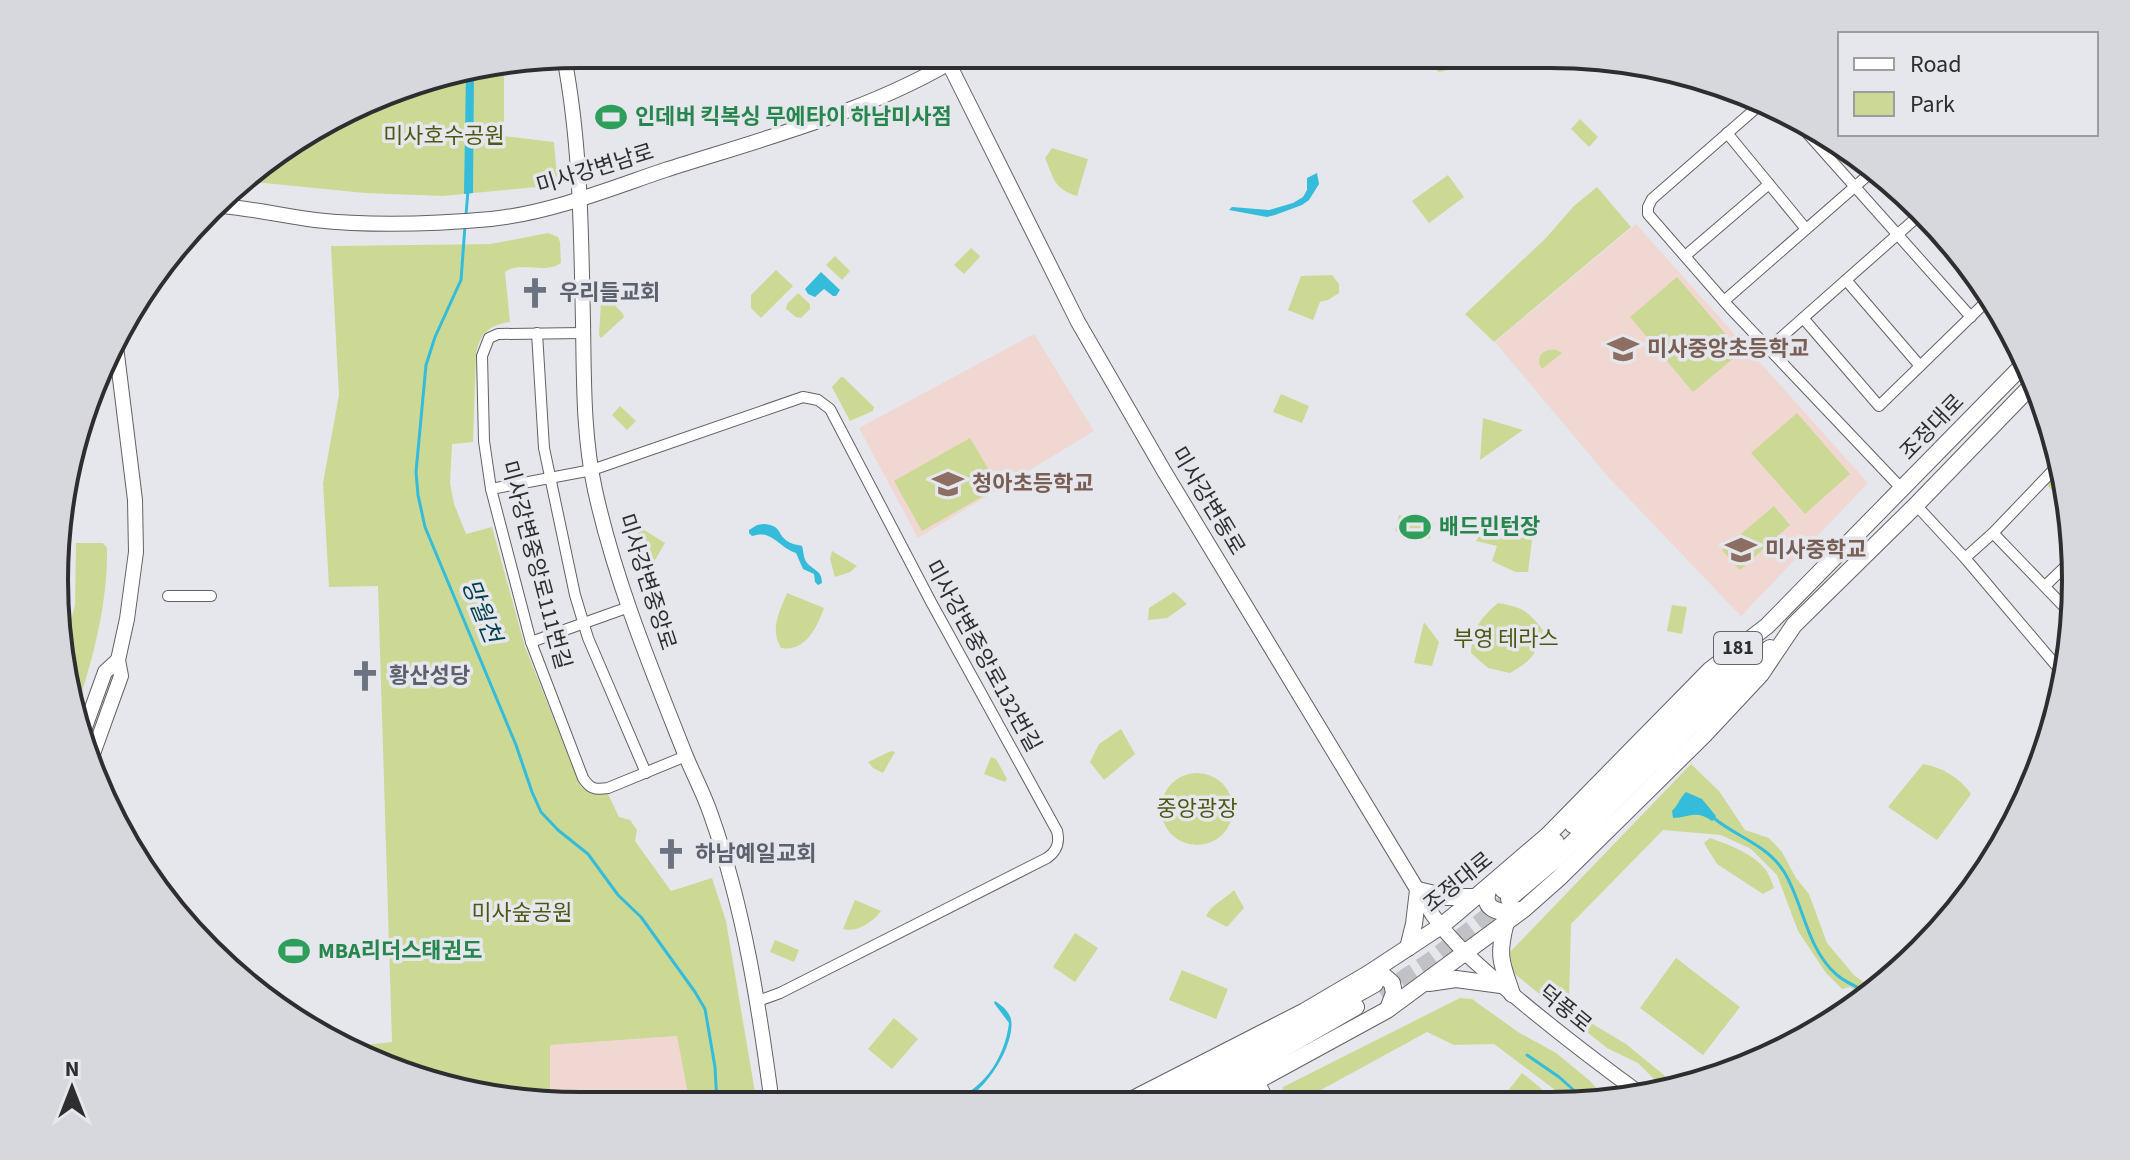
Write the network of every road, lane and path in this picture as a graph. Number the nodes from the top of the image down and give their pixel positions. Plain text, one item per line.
1 (566, 68) edge
2 (934, 68) edge
3 (950, 68) edge
4 (1753, 110) edge
5 (1727, 133) junction
6 (1815, 143) edge
7 (1866, 177) edge
8 (1769, 184) junction
9 (1854, 187) junction
10 (580, 198) junction
11 (229, 207) edge
12 (1914, 220) edge
13 (1806, 229) junction
14 (1897, 235) junction
15 (1685, 256) junction
16 (1846, 280) junction
17 (1724, 301) junction
18 (1982, 306) edge
19 (1971, 317) junction
20 (1803, 318) junction
21 (537, 333) junction
22 (583, 333) junction
23 (1768, 349) junction
24 (118, 361) edge
25 (1920, 366) junction
26 (2017, 371) edge
27 (2026, 391) edge
28 (592, 470) junction
29 (2051, 473) edge
30 (549, 478) junction
31 (491, 489) junction
32 (1902, 489) junction
33 (1916, 505) junction
34 (1993, 533) junction
35 (1965, 558) junction
36 (2062, 570) edge
37 (2045, 586) junction
38 (168, 596) dead end
39 (211, 596) dead end
40 (2061, 603) edge
41 (629, 607) junction
42 (583, 622) junction
43 (1794, 625) junction
44 (531, 642) junction
45 (118, 660) junction
46 (2055, 664) edge
47 (87, 721) edge
48 (96, 747) edge
49 (686, 756) junction
50 (646, 773) junction
51 (1418, 890) junction
52 (1501, 891) junction
53 (1476, 897) junction
54 (1524, 909) junction
55 (1506, 922) junction
56 (1441, 926) junction
57 (1408, 948) junction
58 (1465, 952) junction
59 (1374, 984) junction
60 (1423, 984) junction
61 (1507, 989) junction
62 (758, 1001) junction
63 (1387, 1010) junction
64 (1257, 1081) junction
65 (1629, 1086) edge
66 (770, 1092) edge
67 (1147, 1092) edge
68 (1173, 1092) edge
69 (1204, 1092) edge
70 (1234, 1092) edge
71 (1262, 1092) edge

1 - 10 main road, 미사강변중앙로
2 - 10 main road, 미사강변남로
3 - 51 main road, 미사강변동로
4 - 5 street
5 - 8 street
5 - 15 street
6 - 9 street
7 - 9 street
8 - 13 street
8 - 15 street
9 - 13 street
9 - 14 street
10 - 11 main road, 미사강변남로
10 - 22 main road, 미사강변중앙로
12 - 14 street
13 - 17 street
14 - 16 street
14 - 19 street
15 - 17 street
16 - 20 street
16 - 25 street
17 - 23 street
18 - 19 street
19 - 25 street
20 - 23 street
20 - 25 street
21 - 22 street, 미사강변중앙로111번길
21 - 30 street
21 - 31 street, 미사강변중앙로111번길
22 - 28 main road, 미사강변중앙로
23 - 32 street
24 - 45 main road
26 - 32 main road, 조정대로 / 181
27 - 33 main road, 조정대로 / 181
28 - 30 street, 미사강변중앙로132번길
28 - 41 main road, 미사강변중앙로
28 - 62 street, 미사강변중앙로132번길
29 - 34 street
30 - 31 street, 미사강변중앙로132번길
30 - 42 street
31 - 44 street, 미사강변중앙로111번길
32 - 52 main road, 조정대로 / 181
33 - 35 street
33 - 43 main road, 조정대로 / 181
34 - 35 street
34 - 37 street
35 - 46 street
36 - 37 street
37 - 40 street
38 - 39 street
41 - 42 street
41 - 49 main road, 미사강변중앙로
42 - 44 street
42 - 50 street
43 - 52 main road, 조정대로 / 181
43 - 54 main road, 조정대로 / 181
44 - 50 street, 미사강변중앙로111번길
45 - 47 main road
45 - 48 main road
49 - 50 street, 미사강변중앙로111번길
49 - 62 main road, 미사강변중앙로
51 - 53 main road
51 - 56 main road, 미사강변동로
51 - 57 main road
52 - 53 main road, 조정대로 / 181
52 - 54 main road
53 - 56 main road, 조정대로 / 181
54 - 55 main road, 조정대로 / 181
55 - 58 main road, 조정대로 / 181
55 - 61 main road
56 - 57 main road, 조정대로
56 - 58 main road, 미사강변동로
57 - 59 main road, 조정대로
58 - 60 main road, 조정대로
58 - 61 main road, 덕풍로
59 - 63 main road
59 - 67 main road, 조정대로
59 - 68 main road, 조정대로
59 - 69 main road, 조정대로
60 - 61 main road
60 - 63 main road, 조정대로
61 - 65 main road, 덕풍로
62 - 66 main road, 미사강변중앙로
63 - 64 main road, 조정대로
64 - 70 main road, 조정대로
64 - 71 main road

